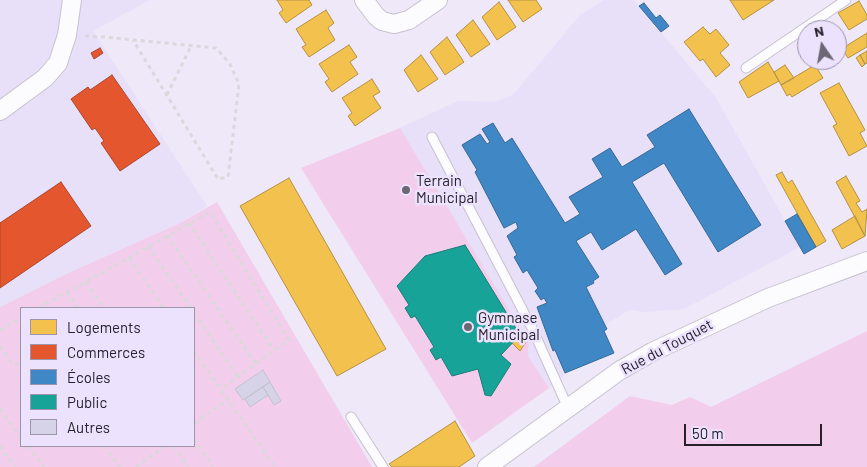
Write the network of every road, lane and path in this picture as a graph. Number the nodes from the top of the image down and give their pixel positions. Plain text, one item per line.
1 (72, 0) edge
2 (364, 0) edge
3 (438, 0) edge
4 (846, 0) edge
5 (67, 35) junction
6 (133, 40) junction
7 (191, 46) junction
8 (746, 68) dead end
9 (167, 96) junction
10 (0, 111) edge
11 (432, 137) dead end
12 (189, 223) junction
13 (167, 235) junction
14 (148, 246) junction
15 (129, 258) junction
16 (867, 261) edge
17 (86, 282) junction
18 (67, 292) junction
19 (40, 307) edge
20 (77, 307) edge
21 (103, 307) edge
22 (163, 307) edge
23 (190, 307) edge
24 (195, 314) edge
25 (20, 319) edge
26 (0, 330) edge
27 (0, 346) edge
28 (274, 350) junction
29 (195, 351) edge
30 (256, 364) junction
31 (20, 365) edge
32 (238, 377) junction
33 (221, 389) junction
34 (228, 399) junction
35 (568, 408) junction
36 (0, 409) edge
37 (351, 418) dead end
38 (195, 423) edge
39 (20, 436) edge
40 (195, 440) edge
41 (0, 446) edge
42 (29, 447) edge
43 (105, 447) edge
44 (164, 447) edge
45 (175, 447) edge
46 (16, 467) edge
47 (44, 467) edge
48 (120, 467) edge
49 (136, 467) edge
50 (188, 467) edge
51 (213, 467) edge
52 (275, 467) edge
53 (383, 467) edge
54 (487, 467) edge

1 - 5 street
2 - 3 street
4 - 8 lane
5 - 6 path
5 - 10 street
6 - 7 path
6 - 9 path
7 - 9 path
7 - 9 path
11 - 35 lane
12 - 13 path
12 - 28 path
12 - 28 path
13 - 14 path
13 - 30 path
14 - 15 path
14 - 23 path
15 - 17 path
15 - 22 path
16 - 35 street, Rue du Touquet
17 - 18 path
17 - 21 path
18 - 19 path
18 - 20 path
24 - 32 path
25 - 26 path
27 - 31 path
28 - 30 path
29 - 33 path
30 - 32 path
32 - 33 path
33 - 34 path
34 - 38 path
34 - 52 path
35 - 54 street, Rue du Touquet
36 - 39 path
37 - 53 lane
40 - 51 path
41 - 46 path
42 - 47 path
43 - 48 path
44 - 49 path
45 - 50 path

